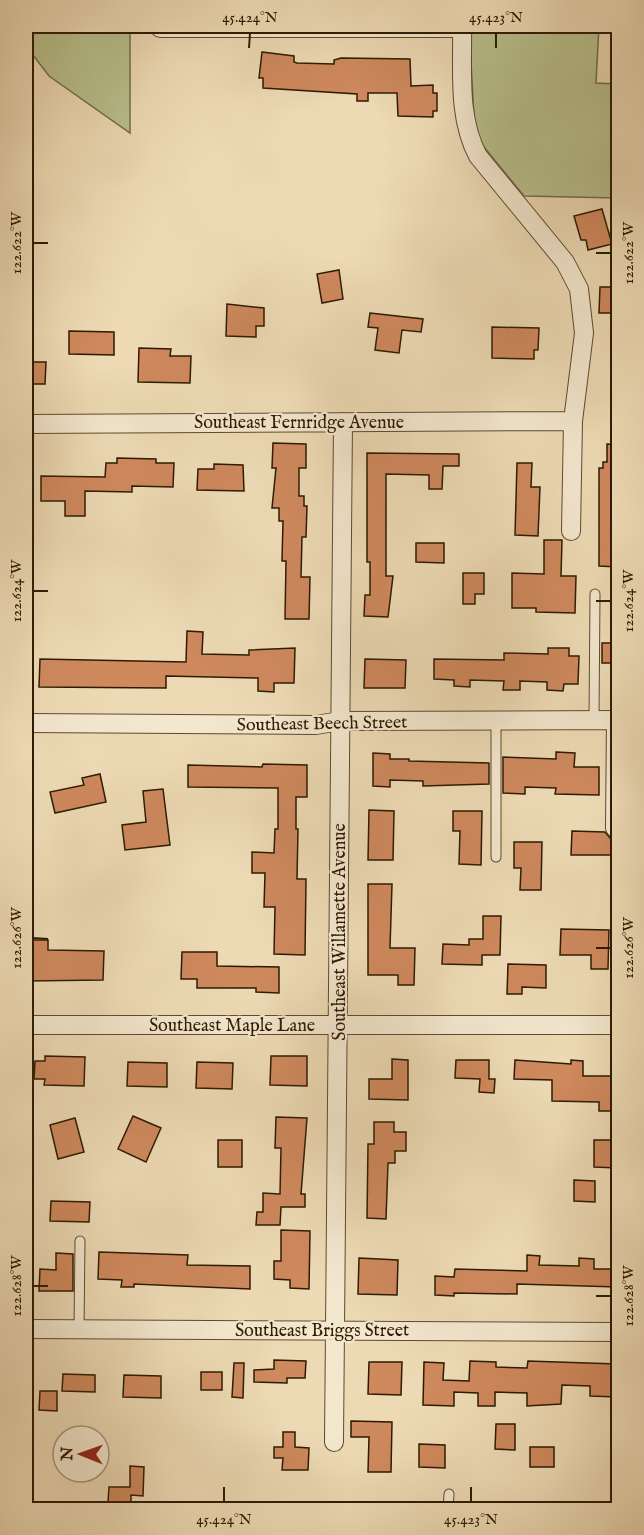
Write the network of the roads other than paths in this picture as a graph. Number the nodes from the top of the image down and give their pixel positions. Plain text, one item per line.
1 (462, 27) edge
2 (160, 28) dead end
3 (573, 421) junction
4 (343, 422) junction
5 (26, 424) edge
6 (571, 531) dead end
7 (596, 594) dead end
8 (594, 720) junction
9 (617, 720) edge
10 (340, 721) junction
11 (496, 721) junction
12 (26, 723) edge
13 (615, 828) dead end
14 (496, 857) dead end
15 (26, 1024) edge
16 (338, 1025) junction
17 (618, 1025) edge
18 (80, 1241) dead end
19 (26, 1329) edge
20 (79, 1329) junction
21 (335, 1330) junction
22 (618, 1332) edge
23 (334, 1442) dead end
24 (449, 1494) dead end
25 (448, 1509) edge

1 - 2 street
1 - 3 street
3 - 4 street, Southeast Fernridge Avenue
3 - 6 street
4 - 5 street, Southeast Fernridge Avenue
4 - 10 street, Southeast Willamette Avenue
7 - 8 lane
8 - 9 street, Southeast Beech Street
8 - 11 street, Southeast Beech Street
9 - 13 street
10 - 11 street, Southeast Beech Street
10 - 12 street, Southeast Beech Street
10 - 16 street, Southeast Willamette Avenue
11 - 14 lane
15 - 16 street, Southeast Maple Lane
16 - 17 street, Southeast Maple Lane
16 - 21 street, Southeast Willamette Avenue
18 - 20 lane
19 - 20 street, Southeast Briggs Street
20 - 21 street, Southeast Briggs Street
21 - 22 street, Southeast Briggs Street
21 - 23 street, Southeast Willamette Avenue
24 - 25 lane

